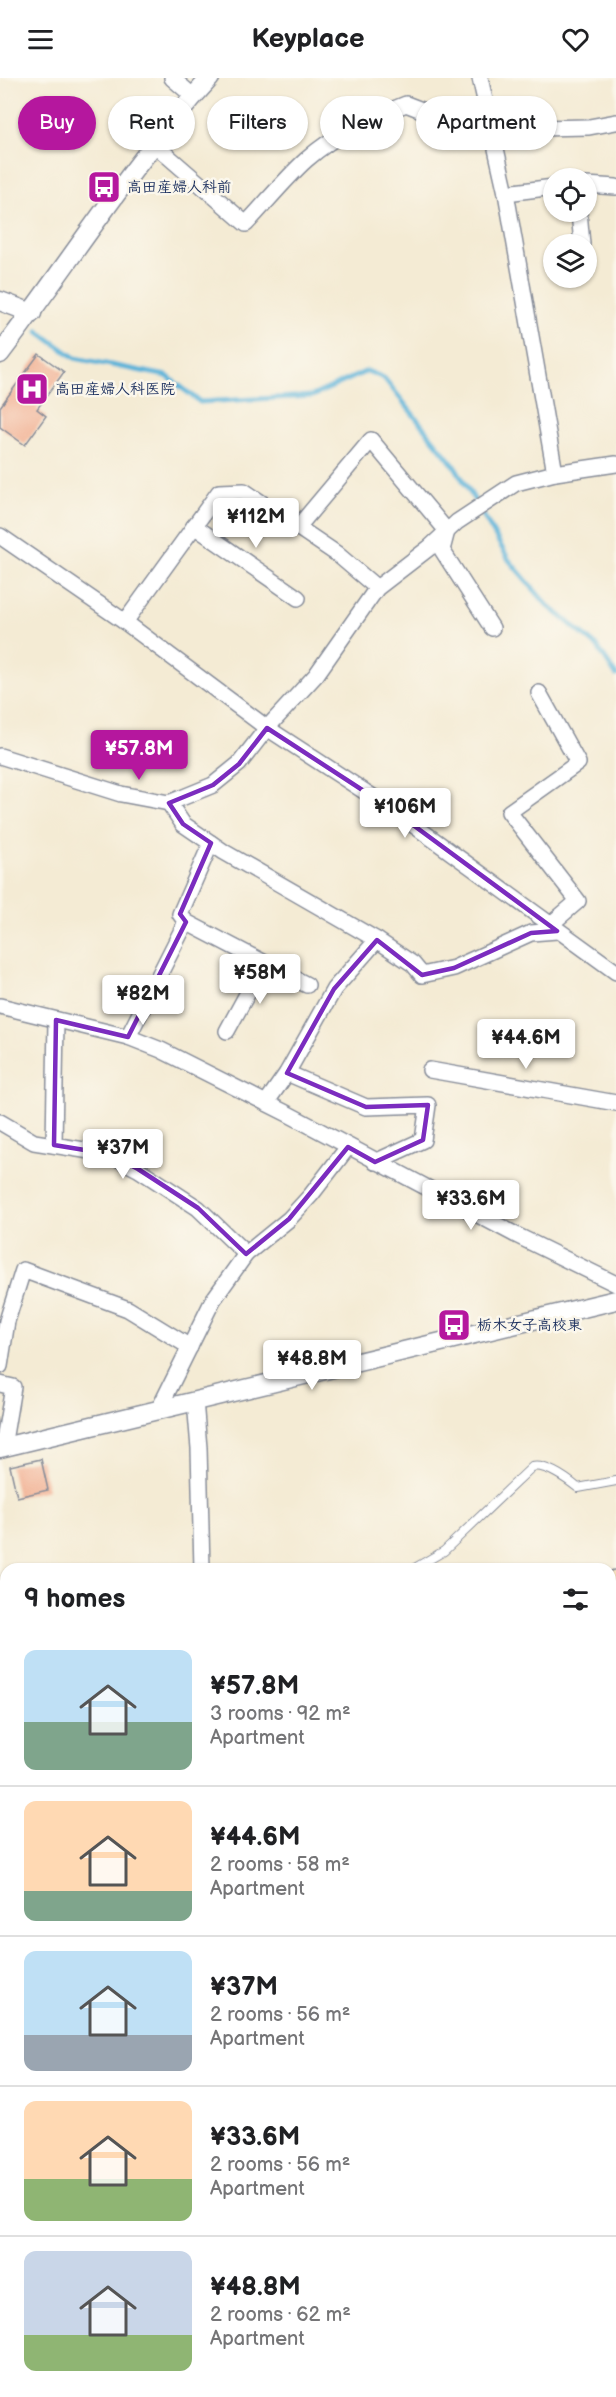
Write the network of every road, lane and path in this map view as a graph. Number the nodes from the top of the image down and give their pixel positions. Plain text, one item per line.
1 (172, 78) edge
2 (210, 78) edge
3 (480, 78) edge
4 (193, 96) edge
5 (195, 96) edge
6 (484, 96) edge
7 (416, 108) edge
8 (616, 122) edge
9 (557, 128) edge
10 (150, 150) edge
11 (160, 150) edge
12 (497, 150) edge
13 (597, 186) edge
14 (616, 187) edge
15 (543, 188) edge
16 (506, 193) junction
17 (0, 302) edge
18 (32, 313) junction
19 (0, 354) edge
20 (616, 464) edge
21 (555, 473) junction
22 (194, 526) junction
23 (298, 527) junction
24 (447, 531) junction
25 (0, 536) edge
26 (377, 588) junction
27 (298, 598) dead end
28 (125, 622) junction
29 (492, 628) dead end
30 (539, 693) dead end
31 (267, 728) junction
32 (0, 756) edge
33 (169, 803) junction
34 (211, 843) junction
35 (186, 922) junction
36 (554, 928) junction
37 (377, 940) junction
38 (264, 963) junction
39 (616, 972) edge
40 (307, 986) dead end
41 (0, 1006) edge
42 (56, 1020) junction
43 (227, 1031) dead end
44 (128, 1038) junction
45 (430, 1070) dead end
46 (287, 1073) junction
47 (266, 1102) junction
48 (616, 1103) edge
49 (0, 1122) edge
50 (54, 1145) junction
51 (348, 1147) junction
52 (375, 1162) junction
53 (246, 1254) junction
54 (616, 1284) edge
55 (616, 1300) edge
56 (190, 1347) junction
57 (0, 1366) edge
58 (0, 1384) edge
59 (195, 1401) junction
60 (159, 1409) junction
61 (1, 1447) edge
62 (616, 1481) edge
63 (202, 1563) edge
64 (423, 1563) edge

1 - 4 street
2 - 5 street
3 - 6 street
7 - 11 street
8 - 9 street
10 - 18 street
12 - 16 street
13 - 14 street
15 - 16 street
16 - 21 street
17 - 18 street
18 - 19 street
20 - 21 street
21 - 24 street
22 - 23 street
22 - 27 street
22 - 28 street
23 - 24 street
23 - 26 street
24 - 26 street
24 - 29 street
25 - 28 street
26 - 31 street
28 - 31 street
30 - 36 street
31 - 33 street
31 - 36 street
32 - 33 street
33 - 34 street
34 - 35 street
34 - 37 street
35 - 38 street
35 - 44 street
36 - 37 street
36 - 39 street
37 - 46 street
38 - 40 street
38 - 43 street
41 - 42 street
42 - 44 street
42 - 50 street
44 - 47 street
45 - 48 street
46 - 47 street
46 - 52 street
47 - 51 street
49 - 50 street
50 - 53 street
51 - 52 street
51 - 53 street
52 - 54 street
53 - 56 street
55 - 59 street
56 - 57 street
56 - 60 street
58 - 61 street
59 - 60 street
59 - 63 street
60 - 61 street
62 - 64 lane

